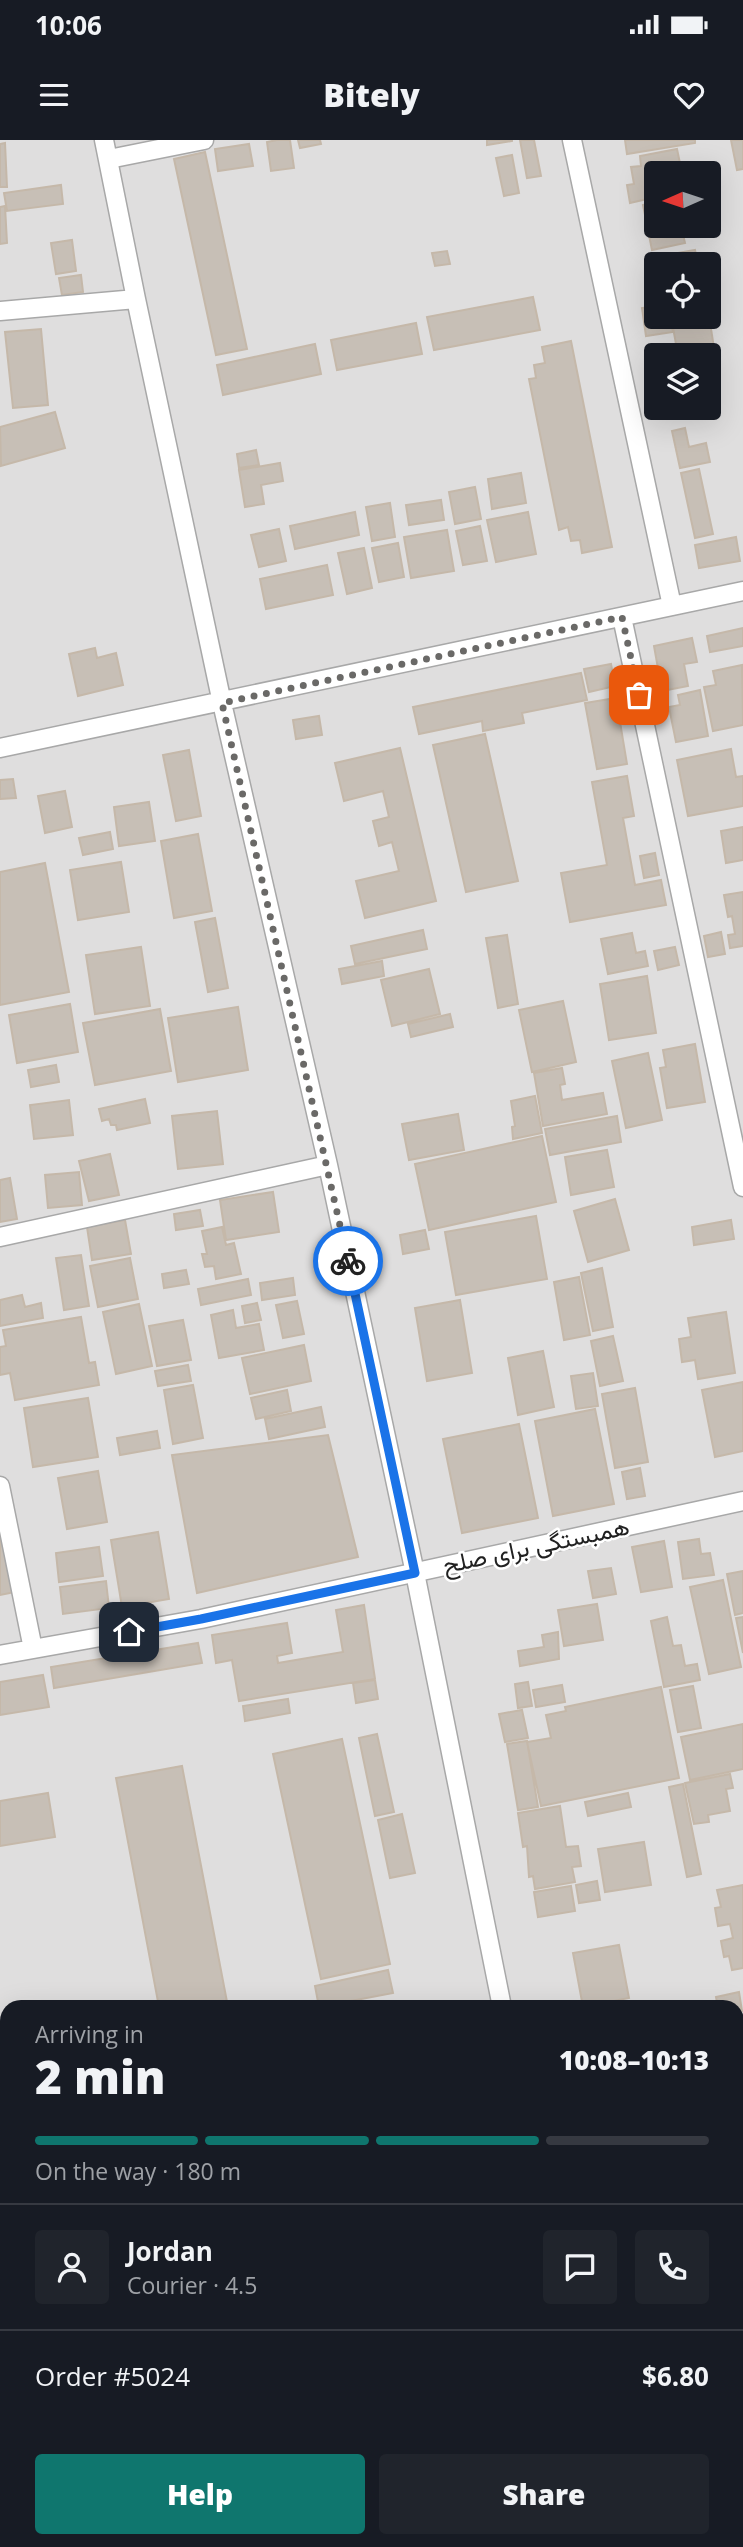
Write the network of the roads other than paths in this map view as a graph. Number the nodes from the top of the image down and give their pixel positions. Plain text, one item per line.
1 (104, 140) edge
2 (204, 140) edge
3 (572, 140) edge
4 (109, 159) junction
5 (135, 299) junction
6 (0, 311) edge
7 (743, 591) edge
8 (672, 607) junction
9 (622, 617) junction
10 (222, 703) junction
11 (0, 748) edge
12 (328, 1165) junction
13 (743, 1187) edge
14 (0, 1237) edge
15 (0, 1486) edge
16 (743, 1501) edge
17 (415, 1573) junction
18 (33, 1649) junction
19 (0, 1654) edge
20 (501, 2000) edge

1 - 4 street
2 - 4 street
3 - 8 street
4 - 5 street
5 - 6 street
5 - 10 street
7 - 8 street
8 - 9 street
9 - 10 street
9 - 13 street
10 - 11 street
10 - 12 street
12 - 14 street
12 - 17 street
15 - 18 street
16 - 17 street, همبستگی برای صلح
17 - 18 street, همبستگی برای صلح
17 - 20 street
18 - 19 street, همبستگی برای صلح

